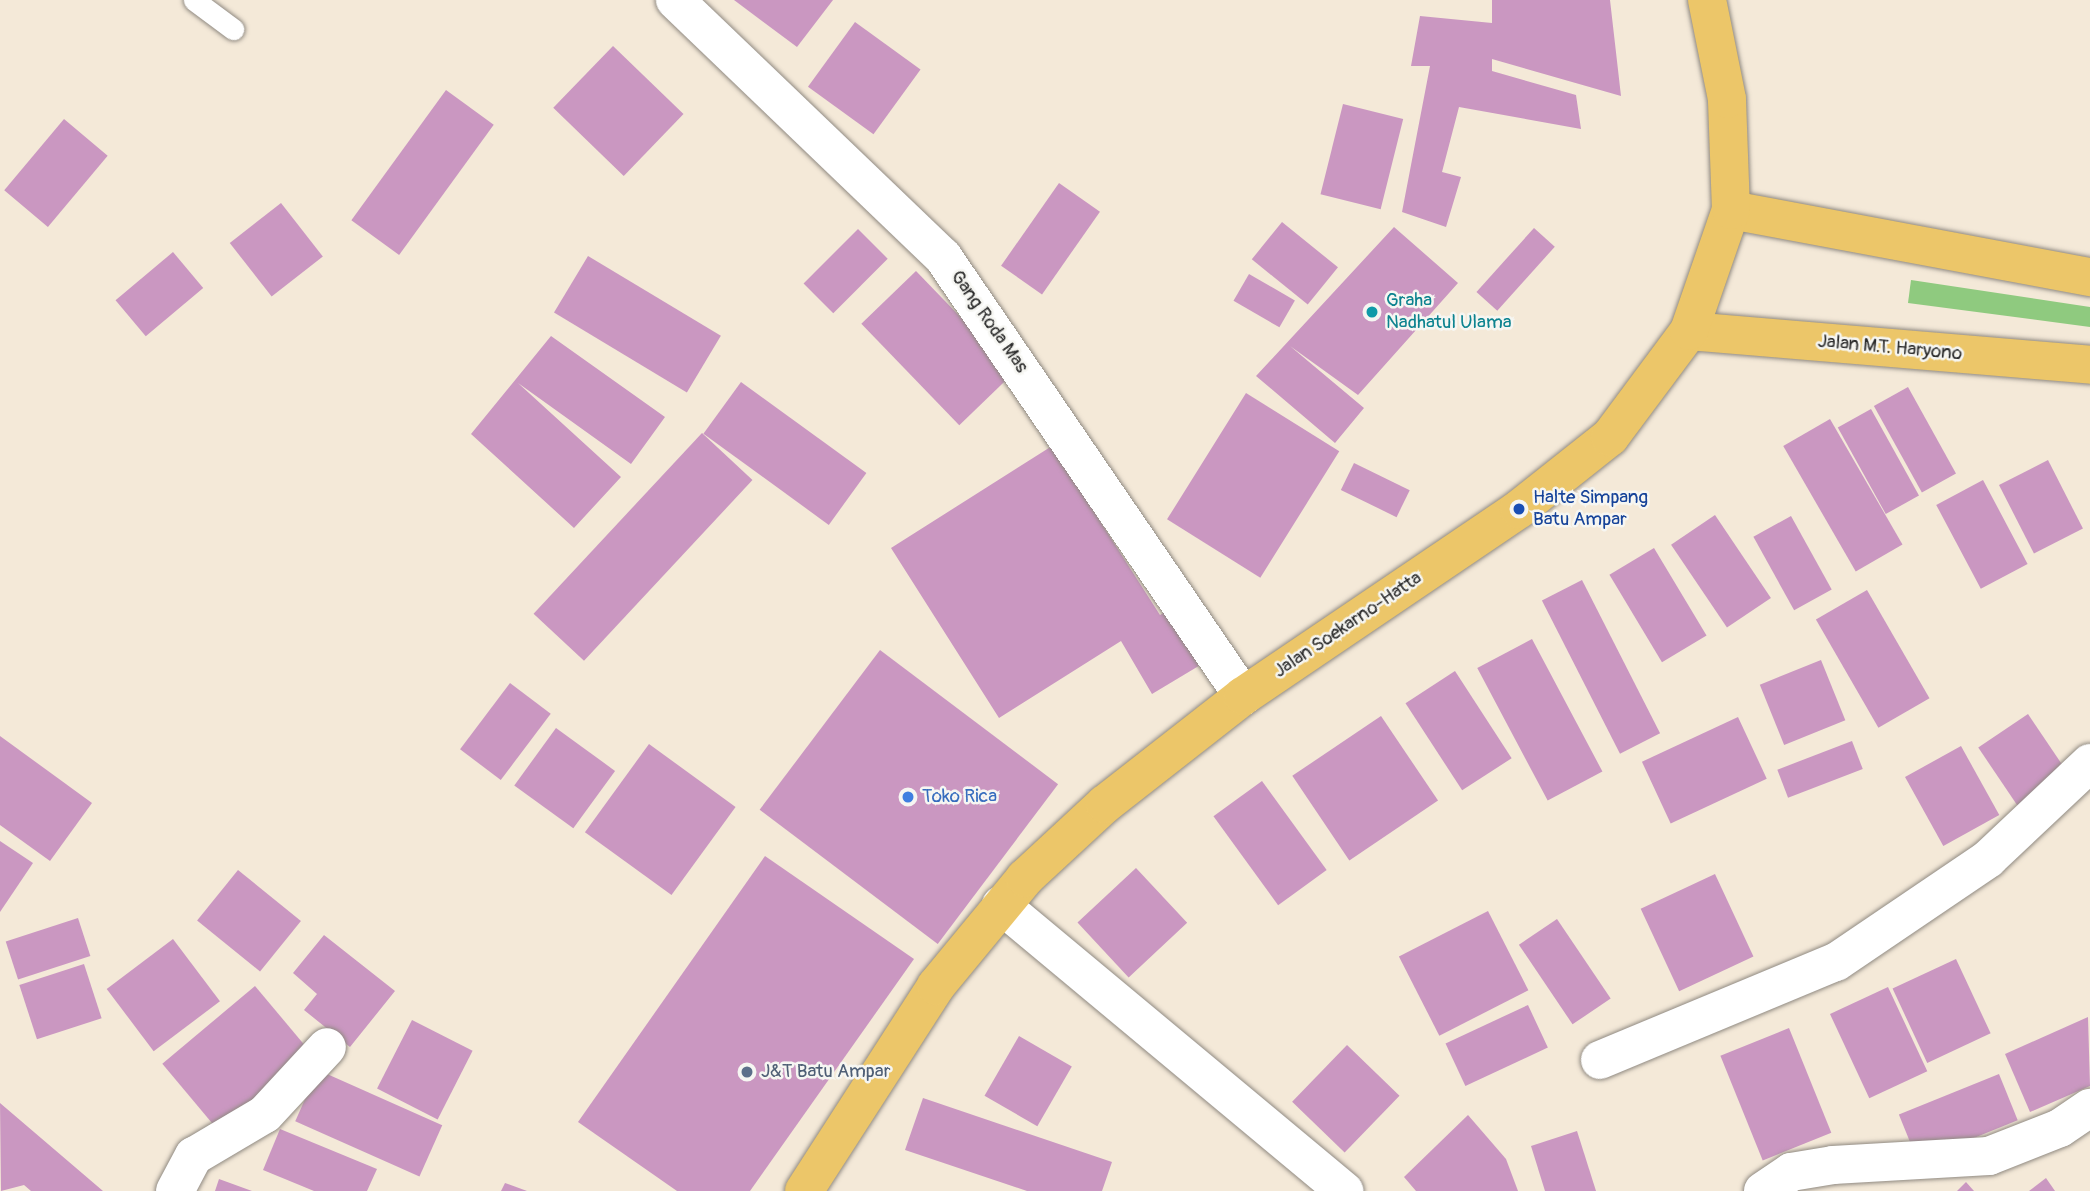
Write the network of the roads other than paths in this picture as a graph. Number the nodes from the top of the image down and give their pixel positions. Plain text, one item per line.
1 (194, 0) edge
2 (675, 0) edge
3 (1707, 0) edge
4 (233, 29) dead end
5 (1731, 210) junction
6 (2090, 277) edge
7 (1689, 331) junction
8 (2090, 365) edge
9 (1243, 696) junction
10 (2090, 763) edge
11 (1001, 905) junction
12 (327, 1047) dead end
13 (1600, 1060) dead end
14 (2090, 1108) edge
15 (175, 1191) edge
16 (804, 1191) edge
17 (1344, 1191) edge
18 (1763, 1191) edge

1 - 4 lane
2 - 9 street, Gang Roda Mas
3 - 5 highway, Jalan Soekarno-Hatta
5 - 6 highway
5 - 7 highway, Jalan Soekarno-Hatta
7 - 8 highway, Jalan M.T. Haryono
7 - 9 highway, Jalan Soekarno-Hatta
9 - 11 highway, Jalan Soekarno-Hatta
10 - 13 street
11 - 16 highway, Jalan Soekarno-Hatta
11 - 17 street
12 - 15 street
14 - 18 street

